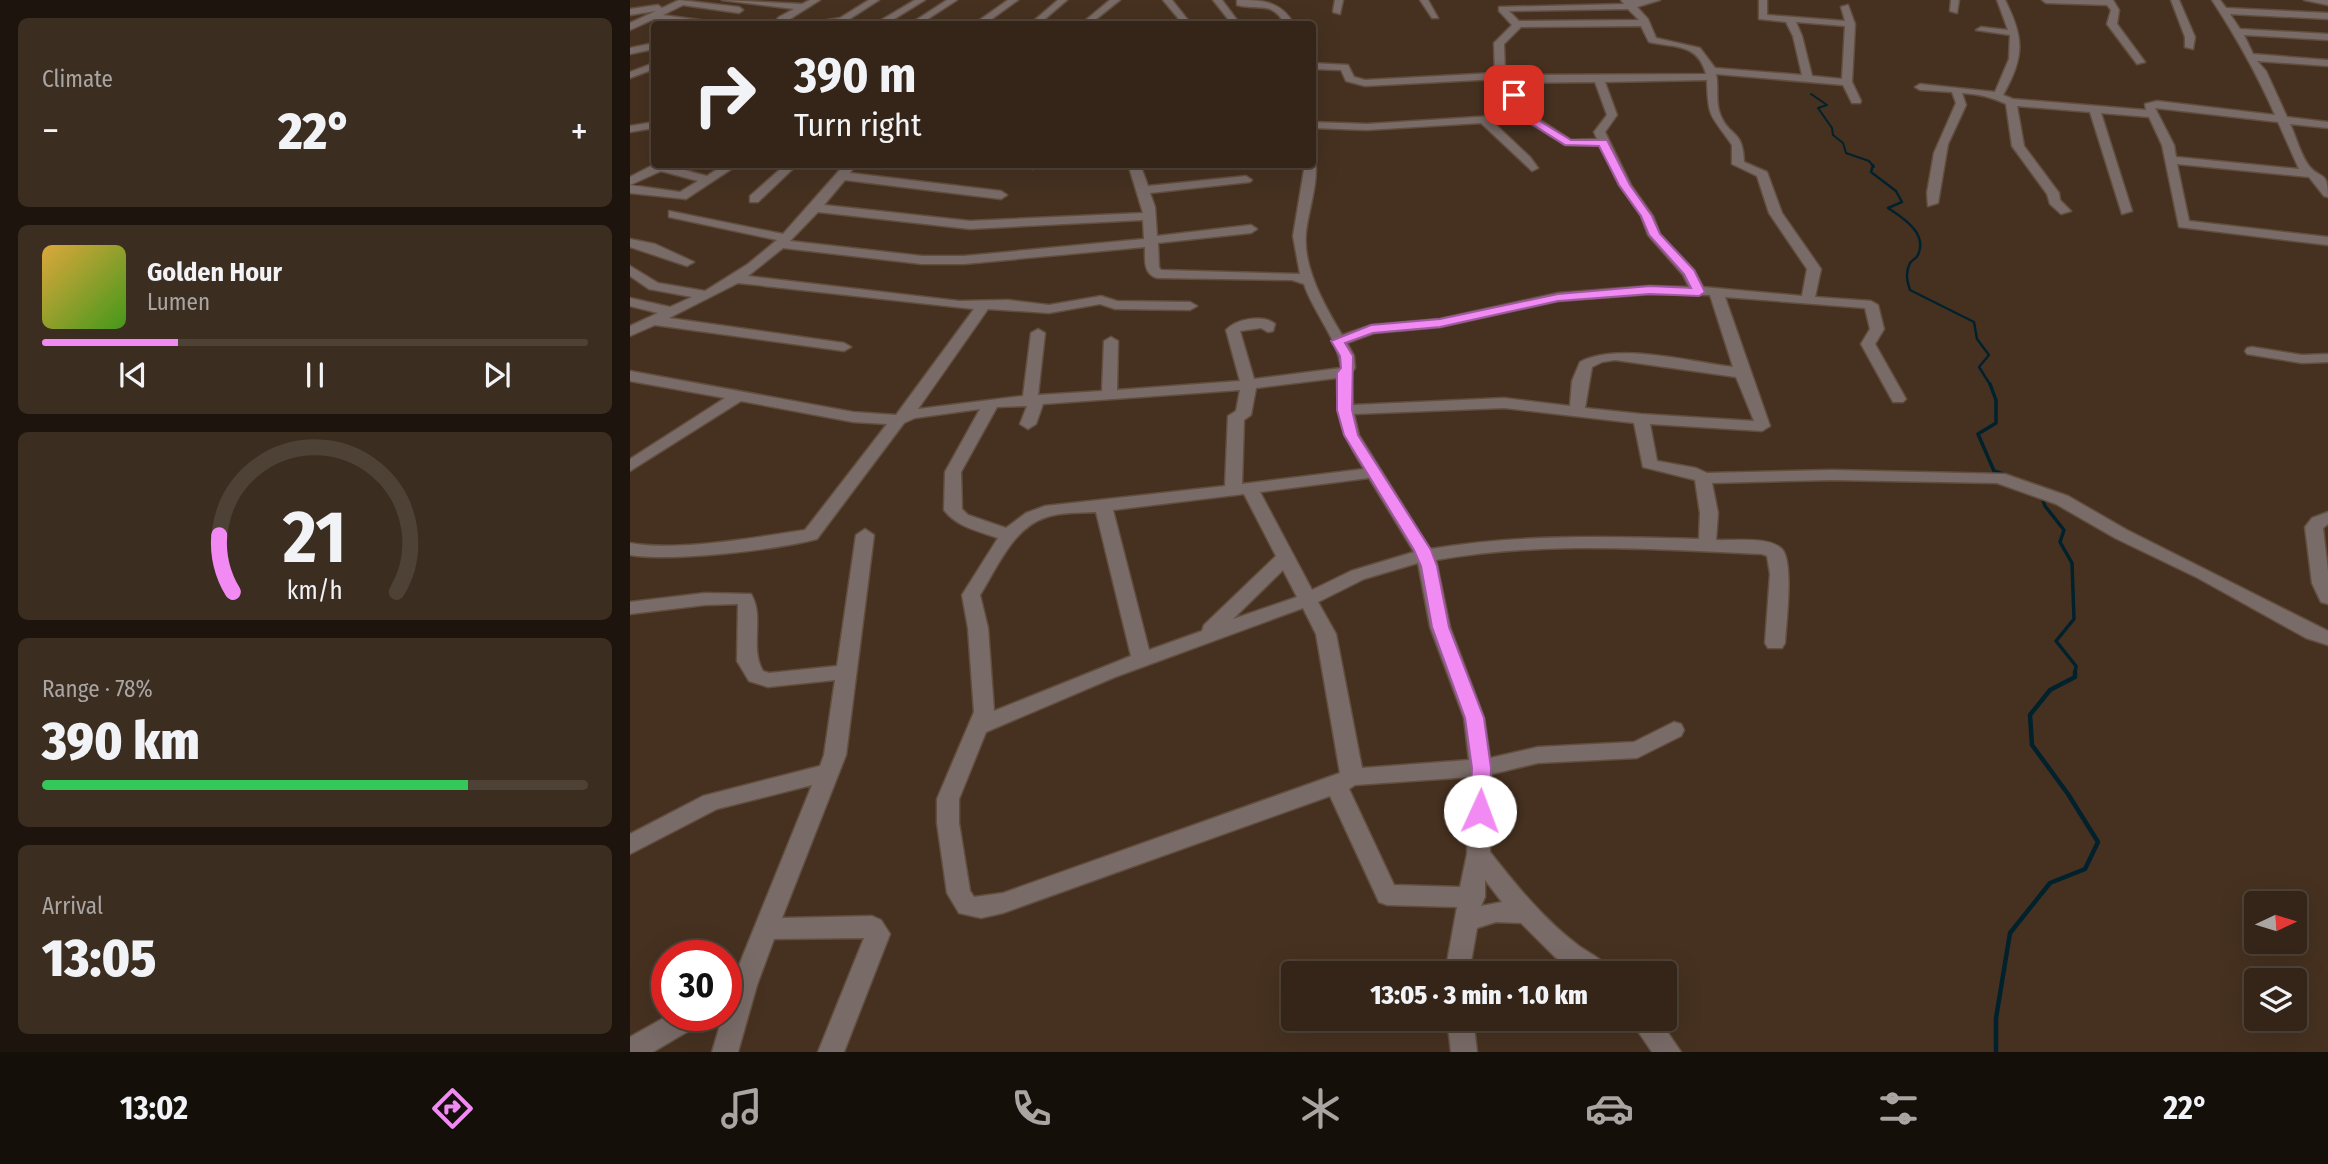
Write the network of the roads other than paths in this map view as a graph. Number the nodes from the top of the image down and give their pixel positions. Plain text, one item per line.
1 (726, 0) edge
2 (816, 0) edge
3 (875, 0) edge
4 (921, 0) edge
5 (953, 0) edge
6 (1014, 0) edge
7 (1063, 0) edge
8 (1116, 0) edge
9 (1167, 0) edge
10 (1217, 0) edge
11 (1241, 0) edge
12 (1339, 0) edge
13 (1424, 0) edge
14 (1656, 0) edge
15 (1763, 0) edge
16 (1955, 0) edge
17 (2001, 0) edge
18 (2046, 0) edge
19 (2175, 0) edge
20 (2216, 0) edge
21 (2307, 0) edge
22 (2109, 1) edge
23 (681, 2) edge
24 (2328, 2) edge
25 (1629, 3) edge
26 (1501, 5) edge
27 (1845, 7) dead end
28 (802, 8) junction
29 (1954, 11) dead end
30 (2226, 11) junction
31 (630, 12) edge
32 (753, 12) dead end
33 (1337, 12) dead end
34 (654, 16) junction
35 (1435, 16) dead end
36 (2327, 16) edge
37 (1790, 20) junction
38 (686, 21) edge
39 (781, 21) edge
40 (844, 21) edge
41 (885, 21) edge
42 (920, 21) edge
43 (983, 21) edge
44 (1038, 21) edge
45 (1089, 21) edge
46 (1184, 21) edge
47 (1234, 21) edge
48 (1288, 21) edge
49 (1645, 23) junction
50 (1516, 24) junction
51 (1850, 24) junction
52 (630, 27) edge
53 (1981, 30) dead end
54 (2237, 32) junction
55 (2015, 33) junction
56 (2328, 37) edge
57 (651, 47) edge
58 (2190, 47) dead end
59 (630, 51) edge
60 (2249, 57) junction
61 (2140, 62) dead end
62 (2328, 63) edge
63 (1316, 66) edge
64 (651, 69) edge
65 (1711, 74) junction
66 (630, 75) edge
67 (1503, 78) junction
68 (1599, 78) junction
69 (1808, 79) junction
70 (1847, 82) junction
71 (1920, 88) dead end
72 (1956, 90) junction
73 (1998, 95) junction
74 (1856, 101) dead end
75 (2011, 102) junction
76 (2095, 111) junction
77 (2154, 114) junction
78 (1527, 117) junction
79 (2281, 119) junction
80 (1485, 121) junction
81 (1316, 125) edge
82 (2328, 125) edge
83 (651, 126) edge
84 (630, 129) edge
85 (1603, 142) junction
86 (2171, 160) junction
87 (659, 168) edge
88 (668, 168) edge
89 (728, 168) edge
90 (789, 168) edge
91 (848, 168) edge
92 (1135, 168) edge
93 (1310, 168) edge
94 (1532, 168) dead end
95 (2310, 174) junction
96 (843, 176) junction
97 (2328, 176) edge
98 (711, 180) junction
99 (1246, 180) dead end
100 (630, 182) edge
101 (630, 189) edge
102 (1143, 190) junction
103 (2328, 193) edge
104 (1001, 195) dead end
105 (754, 199) dead end
106 (1932, 202) dead end
107 (817, 208) junction
108 (2065, 211) dead end
109 (2126, 211) dead end
110 (673, 214) dead end
111 (1150, 216) junction
112 (1251, 229) dead end
113 (783, 241) junction
114 (1152, 241) junction
115 (2328, 241) edge
116 (630, 243) edge
117 (650, 247) junction
118 (630, 256) edge
119 (687, 262) dead end
120 (630, 270) edge
121 (1303, 277) junction
122 (736, 279) junction
123 (1699, 292) junction
124 (1716, 292) junction
125 (704, 295) junction
126 (1808, 300) junction
127 (630, 302) edge
128 (984, 305) junction
129 (1190, 306) dead end
130 (671, 312) junction
131 (652, 320) junction
132 (1268, 328) dead end
133 (630, 332) edge
134 (1038, 333) dead end
135 (1111, 341) dead end
136 (1338, 341) junction
137 (844, 347) dead end
138 (2252, 351) dead end
139 (2328, 358) edge
140 (1344, 373) junction
141 (1742, 373) junction
142 (630, 376) edge
143 (1250, 384) junction
144 (1109, 394) junction
145 (737, 397) junction
146 (1898, 399) dead end
147 (1033, 401) junction
148 (990, 403) junction
149 (1345, 410) junction
150 (1577, 411) junction
151 (901, 419) junction
152 (1641, 419) junction
153 (1028, 424) dead end
154 (630, 466) edge
155 (1373, 472) junction
156 (1703, 478) junction
157 (1241, 489) junction
158 (1103, 506) junction
159 (2328, 517) edge
160 (866, 534) dead end
161 (1008, 536) junction
162 (1706, 546) junction
163 (630, 549) edge
164 (1424, 554) junction
165 (1286, 557) junction
166 (2328, 598) edge
167 (1309, 599) junction
168 (630, 608) edge
169 (1206, 635) junction
170 (2328, 638) edge
171 (1775, 643) dead end
172 (1141, 659) junction
173 (846, 671) junction
174 (979, 726) junction
175 (1674, 730) dead end
176 (1481, 768) junction
177 (831, 772) junction
178 (1343, 781) junction
179 (630, 845) edge
180 (1478, 854) junction
181 (1471, 908) junction
182 (1526, 913) junction
183 (767, 929) junction
184 (1460, 961) edge
185 (1579, 961) edge
186 (742, 977) edge
187 (665, 1031) edge
188 (728, 1031) edge
189 (1462, 1031) edge
190 (1652, 1031) edge
191 (630, 1051) edge
192 (724, 1052) edge
193 (831, 1052) edge
194 (1464, 1052) edge
195 (1668, 1052) edge

1 - 28 street
2 - 28 street
3 - 40 street
4 - 41 street
5 - 42 street
6 - 43 street
7 - 44 street
8 - 45 street
9 - 46 street
10 - 47 street
11 - 48 street
12 - 33 street
13 - 35 street
14 - 25 street
15 - 37 street
16 - 29 street
17 - 55 street
18 - 22 street
19 - 58 street
20 - 30 street
21 - 24 street
21 - 36 street
22 - 61 street
23 - 31 street
23 - 32 street
23 - 34 street
25 - 26 street
25 - 49 street
26 - 50 street
27 - 51 street
28 - 39 street
30 - 36 street
30 - 54 street
34 - 38 street
34 - 52 street
37 - 51 street
37 - 69 street
49 - 50 street
49 - 65 street
50 - 67 street
51 - 70 street
53 - 55 street
54 - 56 street
54 - 60 street
55 - 73 street
57 - 59 street
60 - 62 street
60 - 79 street
63 - 67 street
64 - 66 street
65 - 68 street
65 - 69 street
65 - 126 street
67 - 68 street
67 - 78 street
68 - 85 street
69 - 70 street
70 - 74 street
71 - 72 street
72 - 73 street
72 - 106 street
73 - 75 street
75 - 76 street
75 - 108 street
76 - 77 street
76 - 109 street
77 - 79 street
77 - 86 street
78 - 80 street
78 - 85 street
79 - 82 street
79 - 95 street
80 - 81 street
80 - 94 street
83 - 84 street
85 - 123 street
86 - 95 street
86 - 115 street
87 - 100 street
88 - 98 street
89 - 98 street
90 - 105 street
91 - 96 street
92 - 102 street
93 - 121 street
95 - 97 street
95 - 103 street
96 - 104 street
96 - 107 street
98 - 101 street
99 - 102 street
102 - 111 street
107 - 111 street
107 - 113 street
110 - 113 street
111 - 114 street
112 - 114 street
113 - 114 street
113 - 122 street
114 - 121 street
116 - 117 street
117 - 118 street
117 - 119 street
120 - 125 street
121 - 136 street
122 - 125 street
122 - 128 street
123 - 124 street
123 - 136 street
124 - 126 street
124 - 141 street
125 - 130 street
126 - 146 street
127 - 130 street
128 - 129 street
128 - 151 street
130 - 131 street
131 - 133 street
131 - 137 street
132 - 143 street
134 - 147 street
135 - 144 street
136 - 140 street
138 - 139 street
140 - 143 street
140 - 149 street
141 - 150 street
141 - 152 street
142 - 145 street
143 - 144 street
143 - 157 street
144 - 147 street
145 - 151 street
145 - 154 street
147 - 148 street
147 - 153 street
148 - 151 street
148 - 161 street
149 - 150 street
149 - 155 street
150 - 152 street
151 - 163 street
152 - 156 street
155 - 157 street
155 - 164 street
156 - 162 street
156 - 170 street
157 - 158 street
157 - 165 street
158 - 161 street
158 - 172 street
159 - 166 street
160 - 173 street
161 - 174 street
162 - 164 street
162 - 171 street
164 - 167 street
164 - 176 street
165 - 167 street
165 - 169 street
167 - 169 street
167 - 178 street
168 - 173 street
169 - 172 street
172 - 174 street
173 - 177 street
174 - 178 street
175 - 176 street
176 - 178 street
176 - 180 street
177 - 179 street
177 - 183 street
178 - 181 street
180 - 181 street
180 - 182 street
181 - 182 street
181 - 184 street
182 - 185 street
183 - 186 street
183 - 193 street
187 - 191 street
188 - 192 street
189 - 194 street
190 - 195 street

